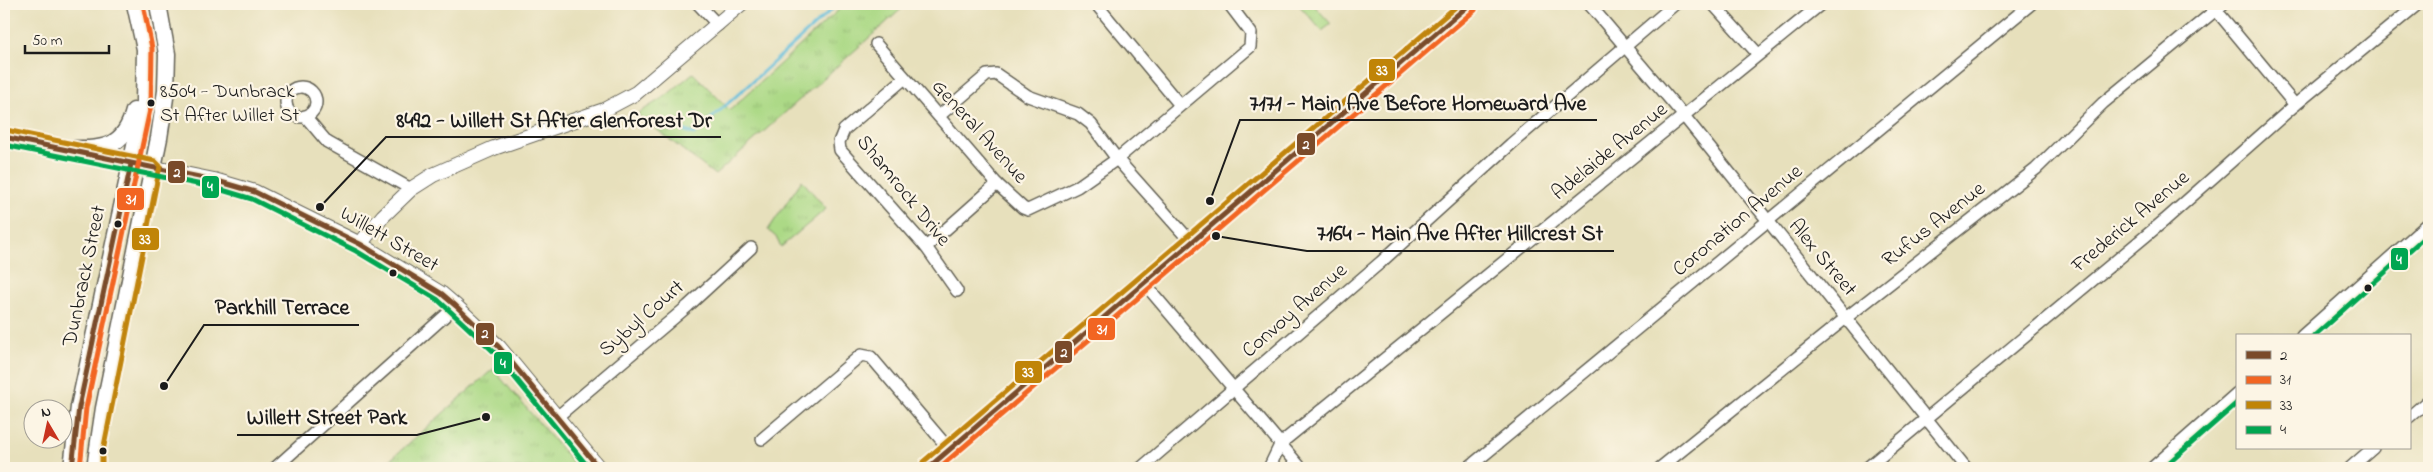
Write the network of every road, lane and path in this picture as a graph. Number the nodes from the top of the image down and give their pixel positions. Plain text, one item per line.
1 (135, 4) edge
2 (158, 4) edge
3 (698, 4) edge
4 (741, 4) edge
5 (1096, 4) edge
6 (1229, 4) edge
7 (1470, 4) edge
8 (1589, 4) edge
9 (1675, 4) edge
10 (1713, 4) edge
11 (1821, 4) edge
12 (2031, 4) edge
13 (2418, 4) edge
14 (2217, 6) edge
15 (718, 25) junction
16 (876, 44) dead end
17 (1624, 46) junction
18 (1758, 54) junction
19 (146, 71) junction
20 (905, 78) junction
21 (1180, 105) junction
22 (2295, 105) junction
23 (305, 116) dead end
24 (939, 116) junction
25 (1684, 116) junction
26 (4, 137) edge
27 (61, 149) junction
28 (1117, 159) junction
29 (131, 164) junction
30 (153, 168) junction
31 (997, 184) junction
32 (411, 189) junction
33 (1767, 221) junction
34 (2429, 223) edge
35 (1191, 242) junction
36 (360, 244) junction
37 (926, 247) junction
38 (751, 248) dead end
39 (1144, 283) junction
40 (957, 291) dead end
41 (456, 306) junction
42 (1847, 317) junction
43 (2304, 334) edge
44 (1234, 388) junction
45 (2236, 394) edge
46 (2429, 400) edge
47 (2410, 416) edge
48 (557, 417) junction
49 (1926, 419) junction
50 (762, 439) dead end
51 (1281, 443) junction
52 (950, 449) junction
53 (2371, 450) edge
54 (72, 468) edge
55 (95, 468) edge
56 (275, 468) edge
57 (599, 468) edge
58 (928, 468) edge
59 (1141, 468) edge
60 (1268, 468) edge
61 (1301, 468) edge
62 (1468, 468) edge
63 (1660, 468) edge
64 (1867, 468) edge
65 (1966, 468) edge
66 (2152, 468) edge
67 (2350, 468) edge

1 - 19 main road, Dunbrack Street
2 - 30 main road, Dunbrack Street
3 - 15 street
4 - 15 street
5 - 21 street
6 - 21 street
7 - 35 street
8 - 17 street, Alex Street
9 - 17 street, Convoy Avenue
10 - 18 street
11 - 18 street, Adelaide Avenue
12 - 33 street, Coronation Avenue
13 - 22 street, Frederick Avenue
14 - 22 street
14 - 42 street, Rufus Avenue
15 - 32 street
16 - 20 street, General Avenue
17 - 25 street, Alex Street
17 - 44 street, Convoy Avenue
18 - 25 street, Adelaide Avenue
19 - 27 main road
19 - 29 main road, Dunbrack Street
20 - 24 street, General Avenue
20 - 37 street, Shamrock Drive
21 - 28 street
22 - 49 street, Frederick Avenue
23 - 32 street
24 - 28 street
24 - 31 street, General Avenue
25 - 33 street, Alex Street
25 - 51 street, Adelaide Avenue
26 - 27 street, Willett Street
27 - 29 street, Willett Street
28 - 31 street, General Avenue
28 - 35 street
29 - 30 street, Willett Street
29 - 54 main road, Dunbrack Street
30 - 36 street, Willett Street
30 - 55 main road, Dunbrack Street
31 - 37 street
32 - 36 street
33 - 42 street, Alex Street
33 - 62 street, Coronation Avenue
34 - 43 street
35 - 39 street
36 - 41 street, Willett Street
37 - 40 street, Shamrock Drive
38 - 48 street, Sybyl Court
39 - 44 street
39 - 52 street
41 - 48 street, Willett Street
41 - 56 street
42 - 49 street, Alex Street
42 - 63 street, Rufus Avenue
44 - 51 street
44 - 59 street, Convoy Avenue
45 - 66 street
46 - 47 street
48 - 57 street, Willett Street
49 - 64 street, Frederick Avenue
49 - 65 street, Alex Street
50 - 52 street
51 - 60 street, Adelaide Avenue
51 - 61 street
52 - 58 street
53 - 67 street

